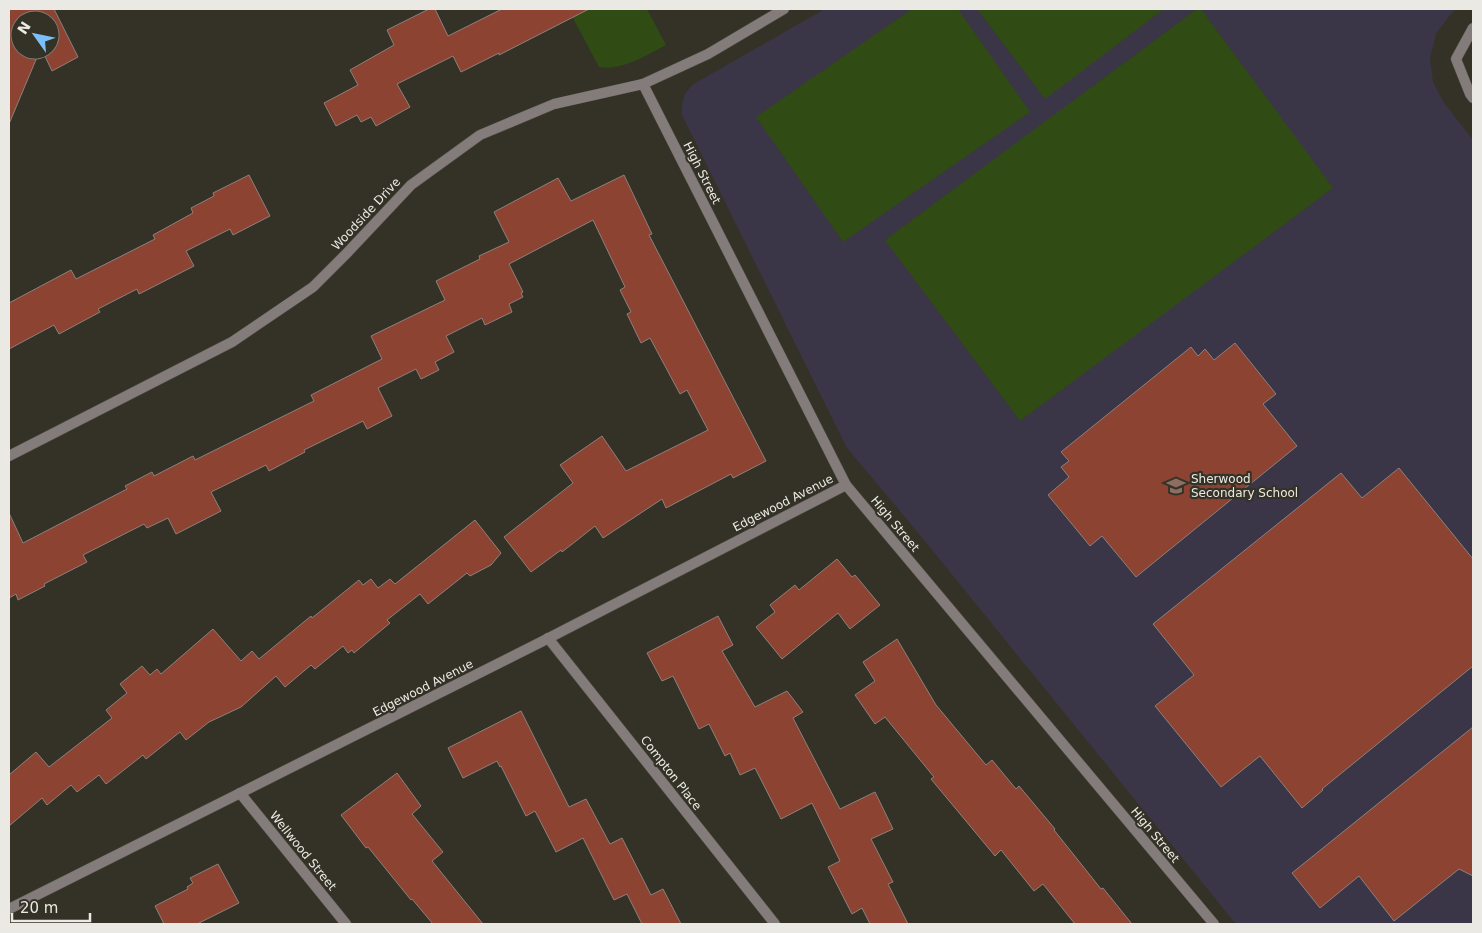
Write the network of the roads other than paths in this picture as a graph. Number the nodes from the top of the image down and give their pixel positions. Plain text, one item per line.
1 (784, 9) edge
2 (1473, 28) edge
3 (643, 84) junction
4 (1473, 98) edge
5 (9, 456) edge
6 (846, 485) junction
7 (548, 638) junction
8 (240, 793) junction
9 (9, 910) edge
10 (346, 924) edge
11 (775, 924) edge
12 (1214, 924) edge

1 - 3 street, Woodside Drive
2 - 4 street
3 - 5 street, Woodside Drive
3 - 6 street, High Street
6 - 7 street, Edgewood Avenue
6 - 12 street, High Street
7 - 8 street, Edgewood Avenue
7 - 11 street, Compton Place
8 - 9 street, Edgewood Avenue
8 - 10 street, Wellwood Street

